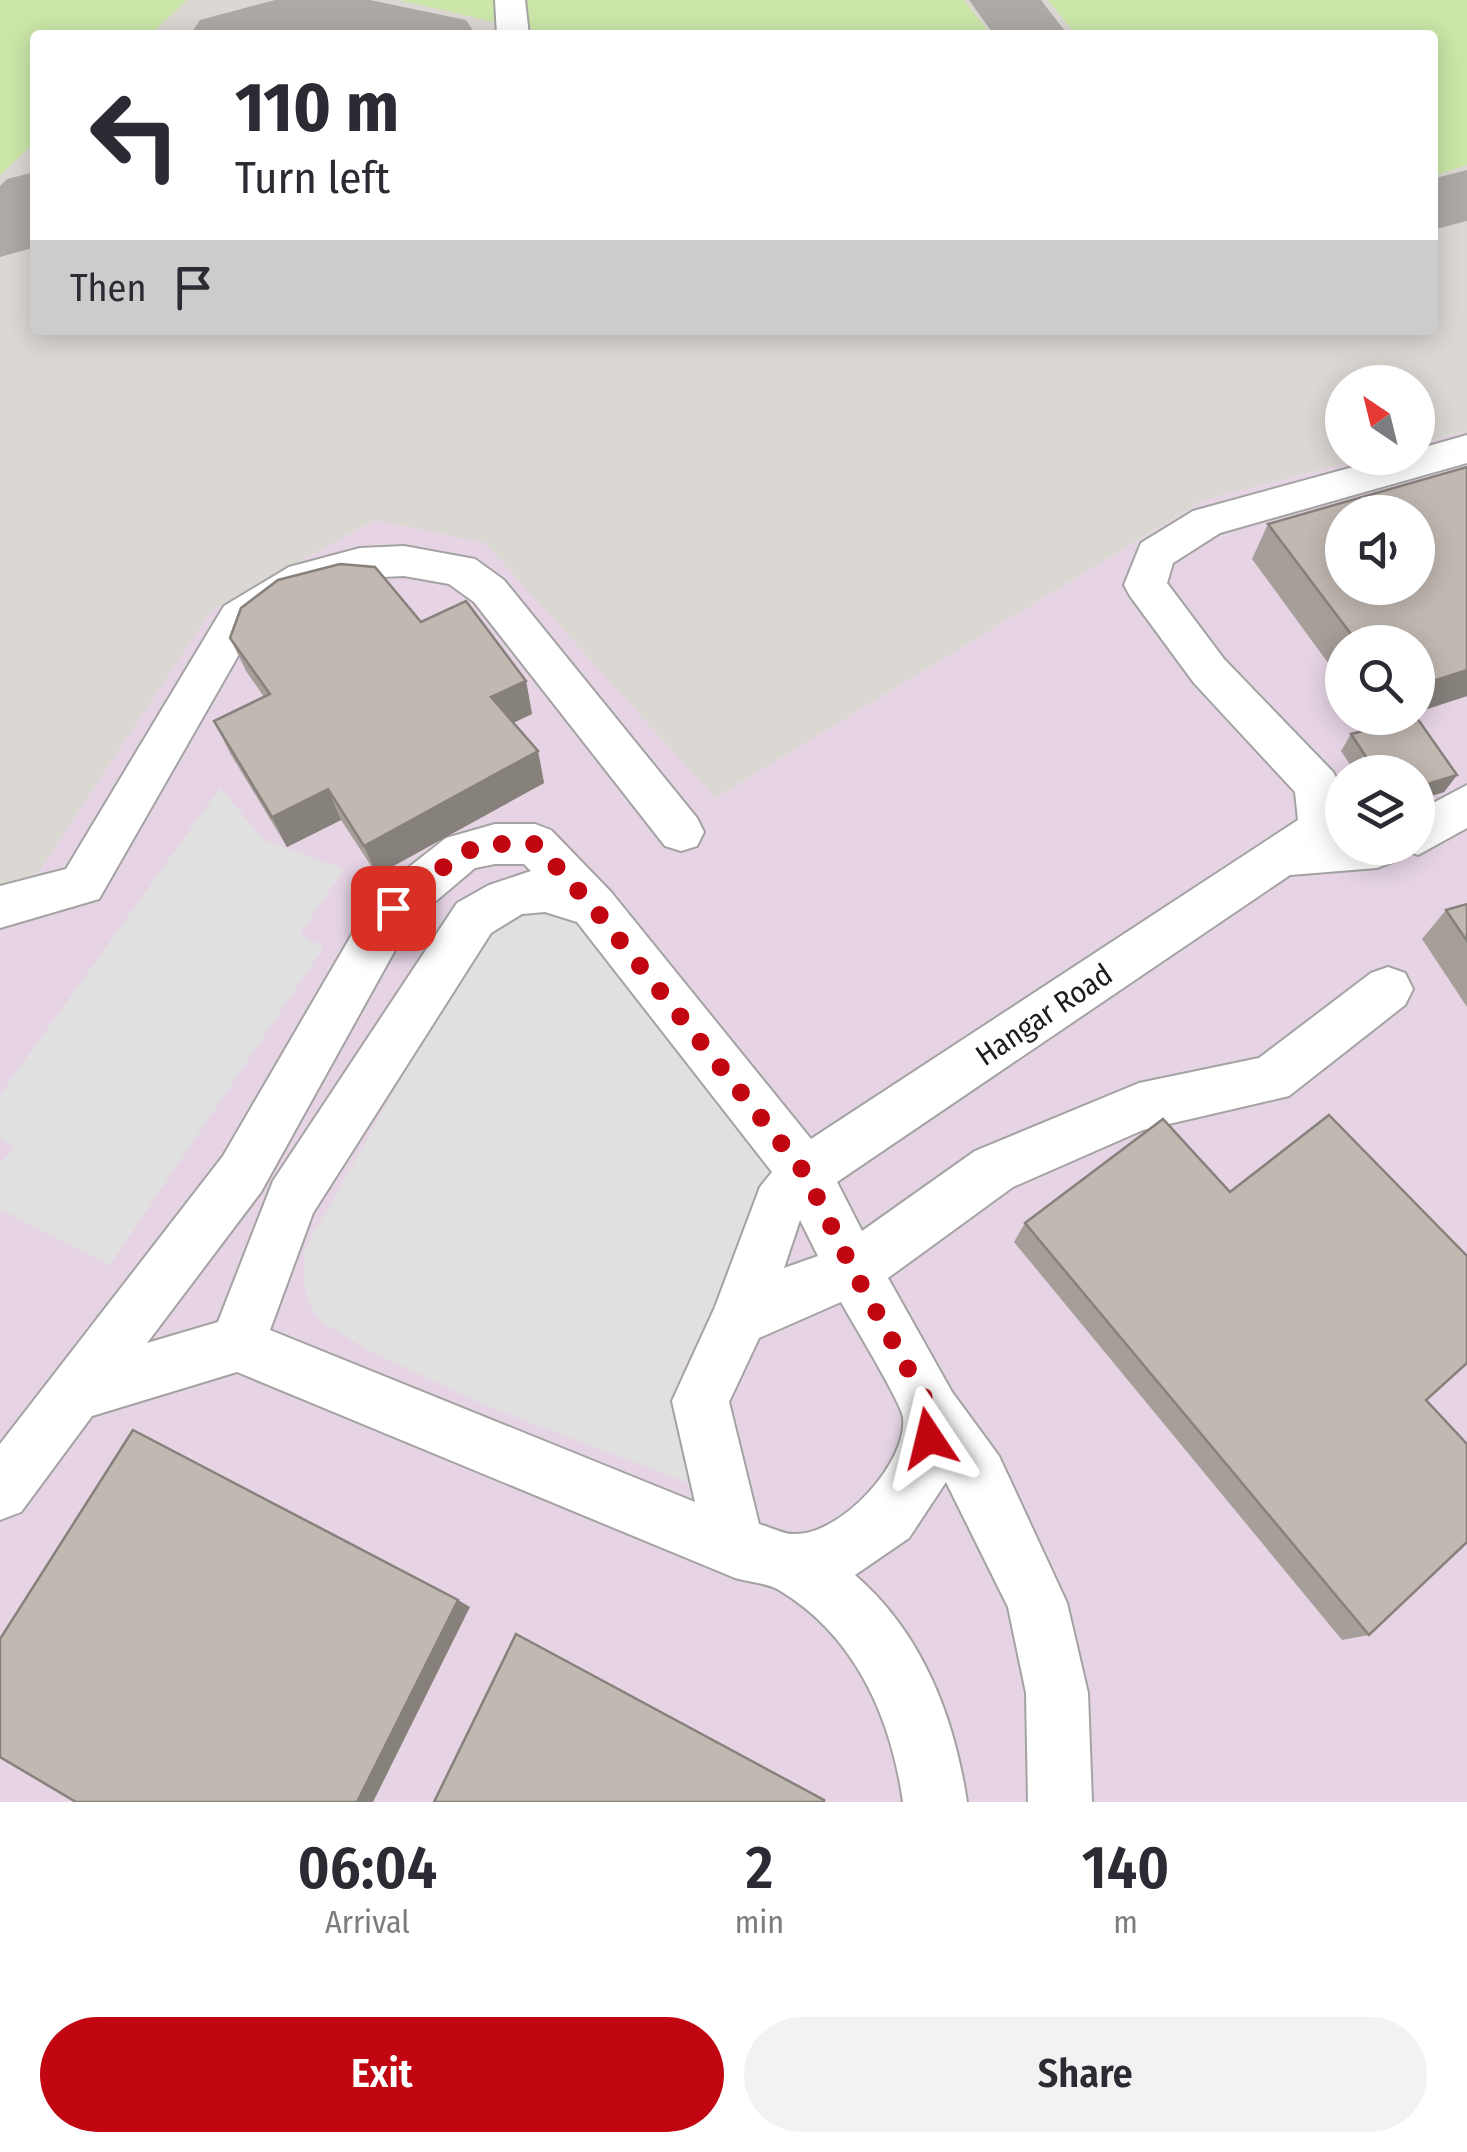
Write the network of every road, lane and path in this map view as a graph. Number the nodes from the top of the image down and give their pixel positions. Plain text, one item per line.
1 (510, 0) edge
2 (513, 30) edge
3 (1467, 448) edge
4 (1467, 804) edge
5 (1435, 824) edge
6 (681, 832) dead end
7 (1325, 852) edge
8 (1283, 856) junction
9 (0, 907) edge
10 (594, 908) junction
11 (1388, 989) dead end
12 (805, 1173) junction
13 (853, 1270) junction
14 (739, 1318) junction
15 (237, 1344) junction
16 (79, 1392) junction
17 (932, 1412) junction
18 (0, 1491) edge
19 (734, 1548) junction
20 (794, 1565) junction
21 (935, 1802) edge
22 (1060, 1802) edge

1 - 2 street
3 - 8 street, Hangar Road
4 - 5 street
6 - 9 street
7 - 8 street
8 - 12 street, Hangar Road
10 - 12 street
10 - 15 street
10 - 16 street
11 - 13 street
12 - 13 street
12 - 14 street
13 - 14 street
13 - 17 street
14 - 19 street
15 - 16 street
15 - 19 street
16 - 18 street
17 - 20 street
17 - 22 street
19 - 20 street
20 - 21 street

